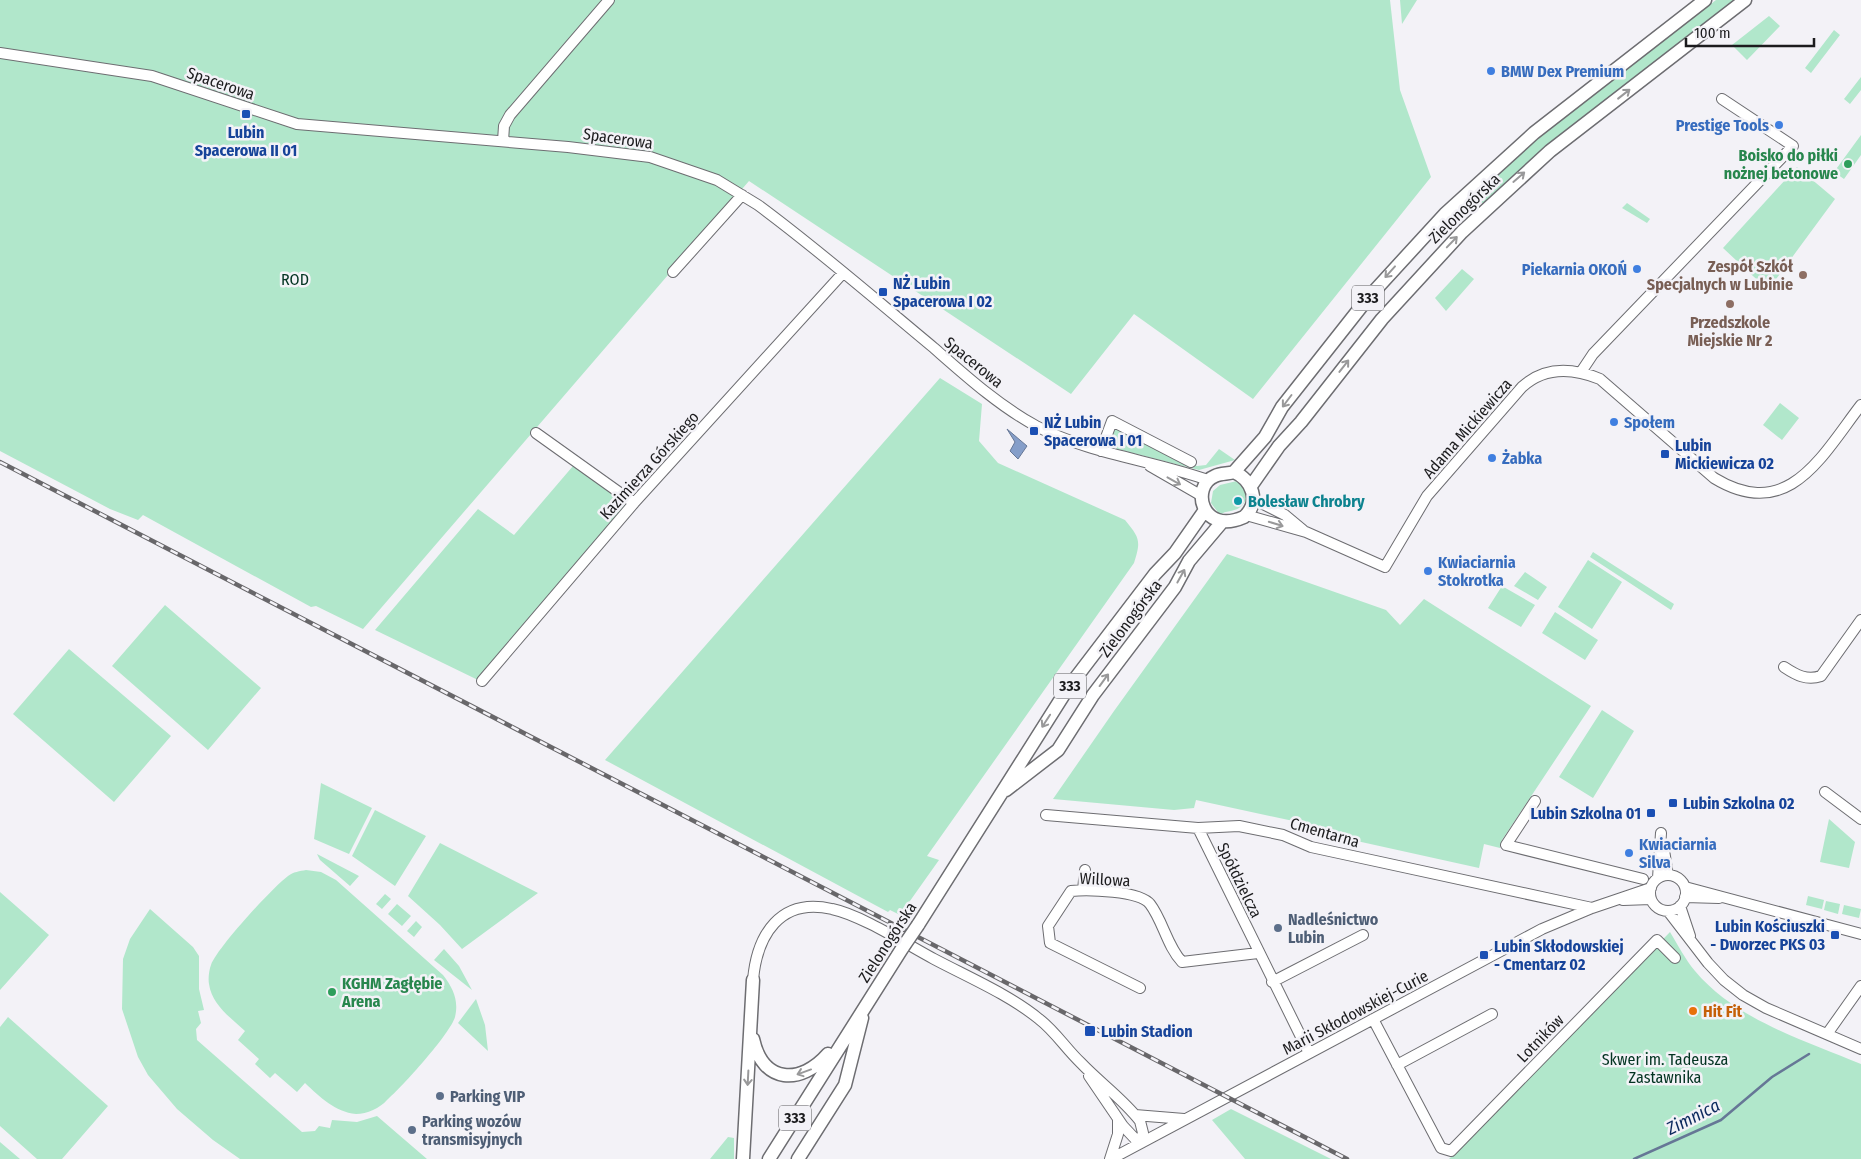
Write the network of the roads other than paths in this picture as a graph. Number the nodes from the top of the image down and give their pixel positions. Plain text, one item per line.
1 (609, 0) edge
2 (1705, 0) edge
3 (1745, 0) edge
4 (0, 53) edge
5 (1722, 99) dead end
6 (502, 141) junction
7 (742, 195) junction
8 (674, 272) dead end
9 (843, 273) junction
10 (1581, 372) junction
11 (1861, 405) edge
12 (536, 432) dead end
13 (1101, 451) junction
14 (1191, 462) dead end
15 (1147, 464) junction
16 (1234, 472) junction
17 (1208, 480) junction
18 (1251, 486) junction
19 (1202, 496) junction
20 (1253, 499) junction
21 (634, 504) junction
22 (1205, 510) junction
23 (1246, 515) junction
24 (1222, 522) junction
25 (1306, 532) junction
26 (1861, 620) edge
27 (1784, 668) dead end
28 (482, 681) dead end
29 (1826, 792) dead end
30 (1000, 795) junction
31 (1535, 801) dead end
32 (1046, 815) dead end
33 (1861, 819) edge
34 (1198, 828) junction
35 (1661, 834) dead end
36 (1085, 870) dead end
37 (1663, 876) junction
38 (1642, 879) dead end
39 (1651, 888) junction
40 (1083, 890) junction
41 (1683, 897) junction
42 (1651, 899) junction
43 (1617, 900) junction
44 (1592, 908) junction
45 (1668, 911) junction
46 (1861, 934) edge
47 (1363, 935) dead end
48 (1691, 939) junction
49 (1258, 952) junction
50 (1675, 958) dead end
51 (753, 980) joint
52 (1272, 982) junction
53 (1861, 986) edge
54 (1140, 988) dead end
55 (866, 1006) junction
56 (1492, 1014) dead end
57 (1373, 1019) junction
58 (852, 1028) junction
59 (751, 1029) junction
60 (1827, 1034) junction
61 (1861, 1048) edge
62 (1308, 1053) junction
63 (1080, 1063) junction
64 (1397, 1065) junction
65 (1135, 1114) junction
66 (1117, 1118) junction
67 (1187, 1118) junction
68 (1139, 1143) junction
69 (743, 1159) edge
70 (769, 1159) edge
71 (798, 1159) edge
72 (1110, 1159) edge

1 - 6 street
2 -> 16 main road, Zielonogórska / 333
18 -> 3 main road, Zielonogórska / 333
4 - 6 street, Spacerowa
5 - 10 street
6 - 7 street, Spacerowa
7 - 8 street
7 - 9 street, Spacerowa
9 - 13 street, Spacerowa
9 - 21 street, Kazimierza Górskiego
10 - 11 street, Adama Mickiewicza
10 - 25 street, Adama Mickiewicza
12 - 21 street
13 - 14 street
13 - 15 street, Spacerowa
15 - 17 street, Spacerowa
15 -> 19 street, Spacerowa
16 - 17 main road
16 - 18 main road
17 - 19 main road
18 - 20 main road
19 - 22 main road
20 - 23 main road
20 - 25 street
21 - 28 street, Kazimierza Górskiego
22 - 24 main road
22 -> 30 main road, Zielonogórska / 333
23 - 24 main road
23 -> 25 street
30 -> 24 main road, Zielonogórska / 333
26 - 27 street
29 - 33 street
30 - 55 main road, Zielonogórska / 333, bridge
31 - 38 street
32 - 34 street, Cmentarna
34 - 44 street, Cmentarna
34 - 49 street, Spółdzielcza
35 - 37 street
36 - 40 street
37 - 39 street
37 - 41 street
39 - 42 street
39 - 43 street, Marii Skłodowskiej-Curie
40 - 49 street, Willowa
40 - 54 street, Willowa
41 - 45 street
41 - 46 street
41 - 48 street
42 - 43 street, Marii Skłodowskiej-Curie
42 - 45 street
43 - 44 street, Marii Skłodowskiej-Curie
44 - 57 street, Marii Skłodowskiej-Curie
45 - 48 street
47 - 52 street
48 - 60 street
49 - 52 street, Spółdzielcza
50 - 64 street, Lotników
51 - 59 main road
51 - 63 street
52 - 62 street, Spółdzielcza
53 - 60 street
55 - 58 main road, Zielonogórska / 333
55 - 71 main road, Zielonogórska / 333
56 - 64 street
57 - 62 street, Marii Skłodowskiej-Curie
57 - 64 street
58 -> 59 main road
58 - 70 main road, Zielonogórska / 333
59 -> 69 main road
60 - 61 street
62 - 67 street, Marii Skłodowskiej-Curie
63 - 65 street
63 - 66 street
65 - 67 street
65 - 68 street
66 - 68 street
66 - 72 street
67 - 68 street, Marii Skłodowskiej-Curie
68 - 72 street, Marii Skłodowskiej-Curie

